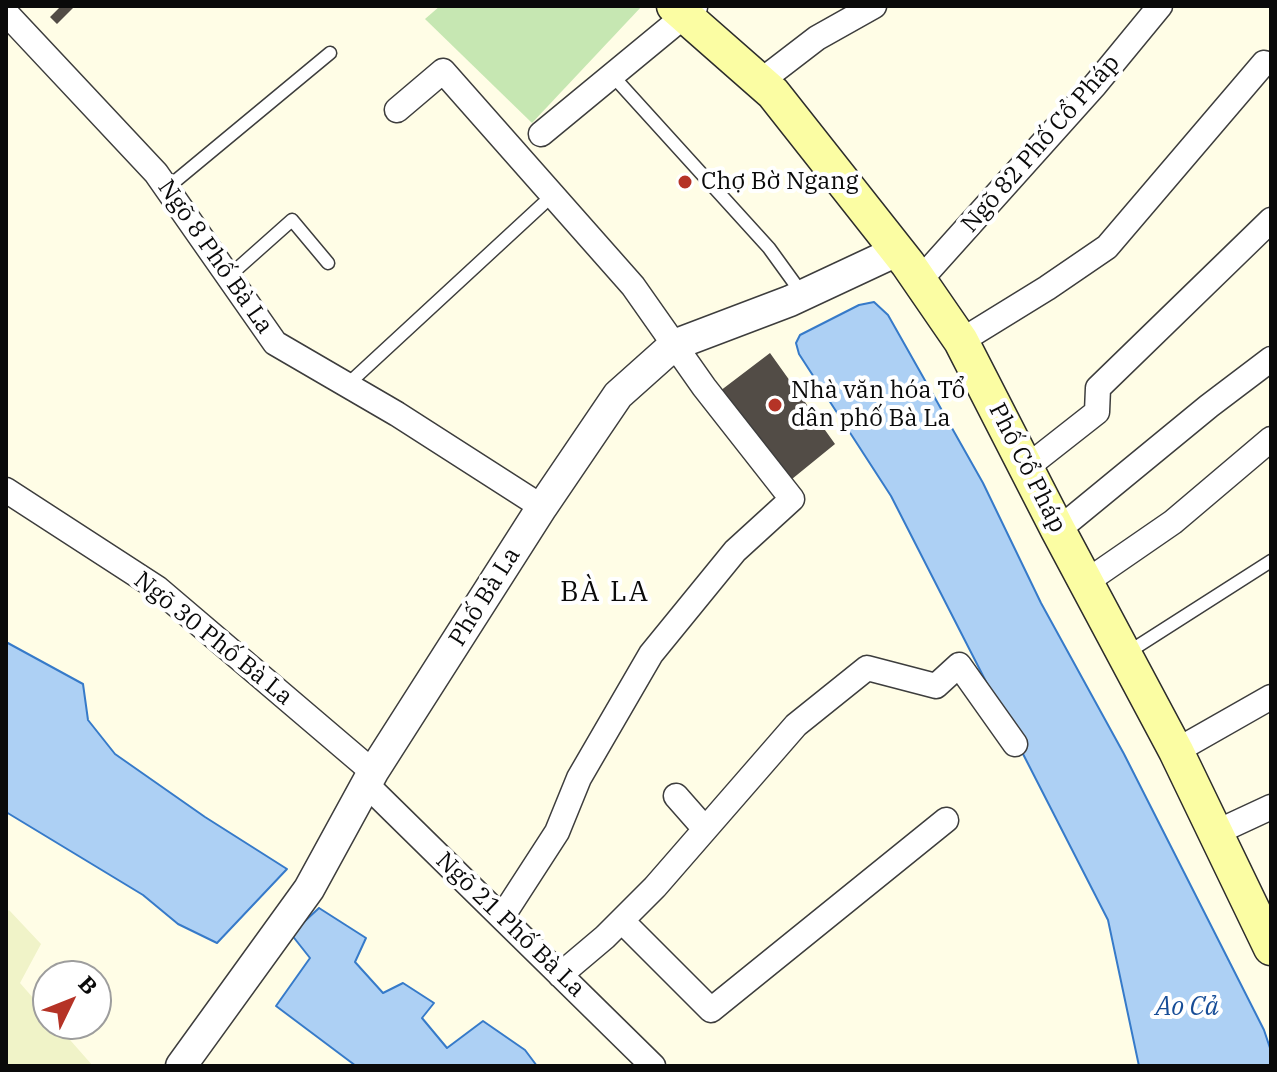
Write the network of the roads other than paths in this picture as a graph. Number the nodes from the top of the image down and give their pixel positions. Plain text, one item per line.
1 (874, 6) edge
2 (1160, 6) edge
3 (685, 9) edge
4 (6, 13) edge
5 (330, 53) dead end
6 (1264, 63) dead end
7 (612, 75) junction
8 (761, 81) junction
9 (397, 110) dead end
10 (541, 134) dead end
11 (167, 188) junction
12 (543, 204) dead end
13 (1271, 220) edge
14 (897, 251) junction
15 (328, 263) dead end
16 (229, 276) junction
17 (920, 280) junction
18 (803, 295) junction
19 (961, 341) junction
20 (674, 345) junction
21 (1271, 359) edge
22 (347, 385) junction
23 (1271, 439) edge
24 (1027, 467) junction
25 (6, 490) edge
26 (542, 507) junction
27 (1058, 530) junction
28 (1271, 561) edge
29 (1086, 582) junction
30 (1124, 654) junction
31 (1271, 697) edge
32 (1015, 744) dead end
33 (1176, 751) junction
34 (370, 778) junction
35 (676, 796) dead end
36 (1271, 807) edge
37 (946, 820) dead end
38 (705, 829) junction
39 (1215, 833) junction
40 (502, 917) junction
41 (622, 921) junction
42 (1271, 948) edge
43 (560, 975) junction
44 (181, 1066) edge
45 (653, 1066) edge

1 - 8 street
2 - 17 street, Ngõ 82 Phố Cổ Pháp
3 - 7 street
3 - 8 main road, Phố Cổ Pháp
4 - 11 street, Ngõ 8 Phố Bà La
5 - 11 lane
6 - 19 street
7 - 10 street
7 - 18 lane
8 - 14 main road, Phố Cổ Pháp
9 - 20 street
11 - 16 street, Ngõ 8 Phố Bà La
12 - 22 lane
13 - 24 street
14 - 17 main road, Phố Cổ Pháp
14 - 18 street, Phố Bà La
15 - 16 lane
16 - 22 street, Ngõ 8 Phố Bà La
17 - 19 main road, Phố Cổ Pháp
18 - 20 street, Phố Bà La
19 - 24 main road, Phố Cổ Pháp
20 - 26 street, Phố Bà La
20 - 40 street
21 - 27 street
22 - 26 street, Ngõ 8 Phố Bà La
23 - 29 street
24 - 27 main road, Phố Cổ Pháp
25 - 34 street, Ngõ 30 Phố Bà La
26 - 34 street, Phố Bà La
27 - 29 main road, Phố Cổ Pháp
28 - 30 lane
29 - 30 main road, Phố Cổ Pháp
30 - 33 main road, Phố Cổ Pháp
31 - 33 street
32 - 38 street
33 - 39 main road, Phố Cổ Pháp
34 - 40 street, Ngõ 21 Phố Bà La
34 - 44 street, Phố Bà La
35 - 38 street
36 - 39 street
37 - 41 street
38 - 41 street
39 - 42 main road, Phố Cổ Pháp
40 - 43 street, Ngõ 21 Phố Bà La
41 - 43 street
43 - 45 street, Ngõ 21 Phố Bà La

